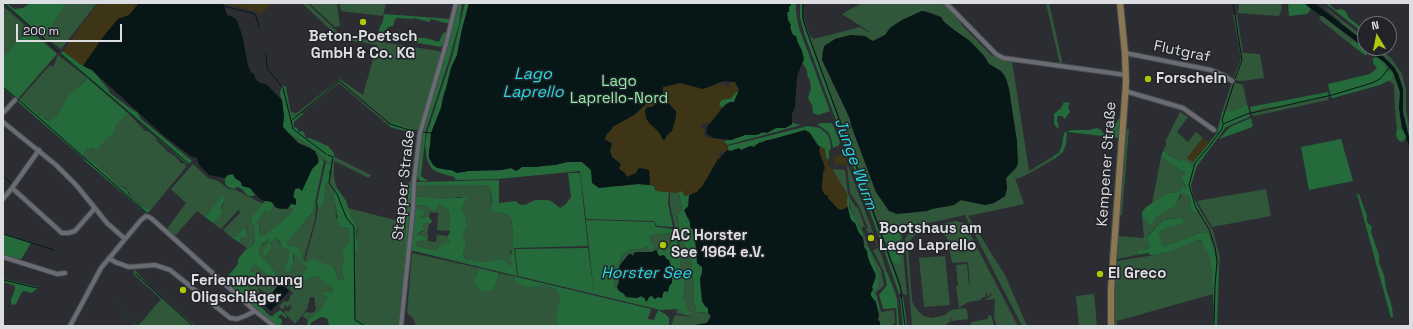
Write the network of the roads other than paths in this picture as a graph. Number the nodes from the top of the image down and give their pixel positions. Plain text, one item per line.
1 (456, 3) edge
2 (946, 3) edge
3 (1120, 3) edge
4 (1125, 53) junction
5 (1126, 75) junction
6 (1232, 81) dead end
7 (1125, 92) junction
8 (15, 100) dead end
9 (3, 113) edge
10 (3, 122) edge
11 (1214, 130) dead end
12 (39, 150) junction
13 (12, 188) junction
14 (3, 199) edge
15 (95, 208) junction
16 (125, 239) junction
17 (3, 258) edge
18 (109, 258) junction
19 (65, 273) dead end
20 (254, 311) junction
21 (403, 325) edge
22 (70, 326) edge
23 (274, 326) edge
24 (1111, 326) edge

1 - 21 street, Stapper Straße
2 - 5 street
3 - 4 main road, Kempener Straße
4 - 5 main road, Kempener Straße
4 - 6 street, Flutgraf
5 - 7 main road, Kempener Straße
7 - 11 street
7 - 24 main road, Kempener Straße
8 - 9 street
10 - 12 street
12 - 13 street
12 - 15 street
13 - 14 street
13 - 15 street
15 - 16 street
16 - 18 street
16 - 20 street
17 - 19 street
18 - 20 street
18 - 22 street
20 - 23 street

